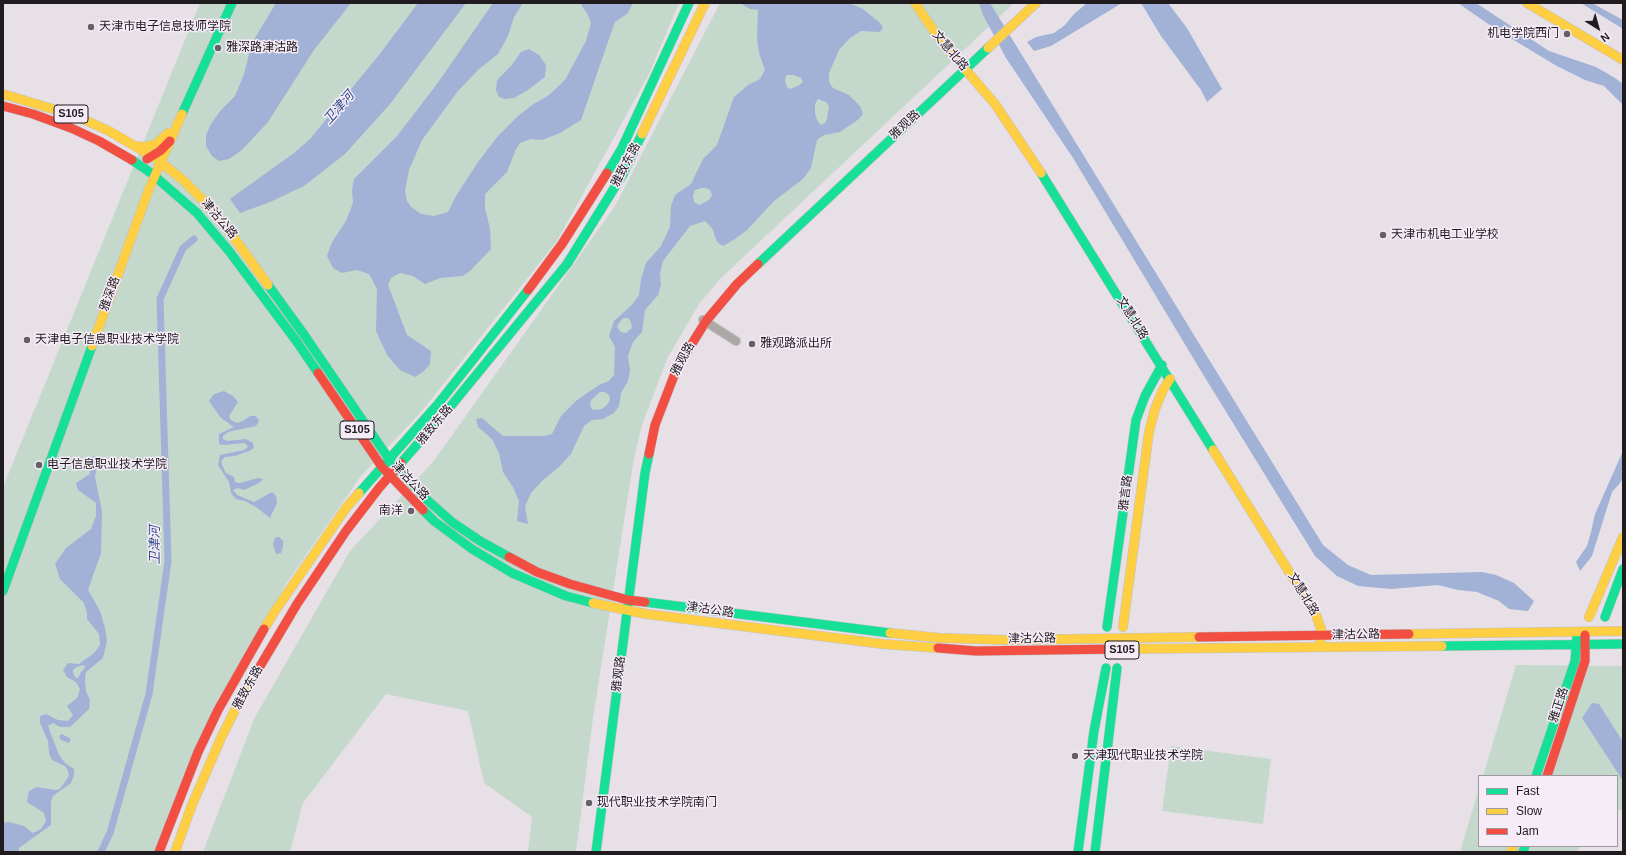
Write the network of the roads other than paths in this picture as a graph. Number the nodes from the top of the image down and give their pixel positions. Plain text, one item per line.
1 (226, 3) edge
2 (232, 3) edge
3 (689, 3) edge
4 (705, 3) edge
5 (915, 3) edge
6 (921, 3) edge
7 (1030, 3) edge
8 (1036, 3) edge
9 (1527, 3) edge
10 (1540, 3) edge
11 (1013, 22) junction
12 (1623, 52) edge
13 (1623, 60) edge
14 (966, 66) junction
15 (3, 94) edge
16 (3, 106) edge
17 (169, 137) junction
18 (134, 146) junction
19 (128, 157) junction
20 (158, 157) junction
21 (153, 174) junction
22 (704, 321) junction
23 (736, 341) dead end
24 (1162, 365) junction
25 (1170, 379) junction
26 (389, 459) junction
27 (382, 466) junction
28 (397, 468) junction
29 (390, 476) junction
30 (1623, 537) edge
31 (1623, 569) edge
32 (3, 578) edge
33 (3, 591) edge
34 (626, 599) junction
35 (625, 611) junction
36 (1605, 616) dead end
37 (1589, 617) dead end
38 (1107, 627) dead end
39 (1123, 627) dead end
40 (1623, 632) edge
41 (1581, 633) junction
42 (1324, 636) junction
43 (1581, 644) junction
44 (1623, 644) edge
45 (1323, 648) junction
46 (1106, 668) dead end
47 (1117, 668) dead end
48 (1096, 719) junction
49 (1111, 719) junction
50 (1536, 775) edge
51 (1547, 775) edge
52 (159, 852) edge
53 (174, 852) edge
54 (594, 852) edge
55 (1078, 852) edge
56 (1095, 852) edge

1 - 17 main road, 雅深路
2 - 17 main road, 雅深路
3 - 26 main road, 雅致东路
4 - 28 main road, 雅致东路
5 - 14 main road, 文慧北路
6 - 14 main road, 文慧北路
7 - 11 main road, 雅观路
8 - 11 main road, 雅观路
9 - 13 main road
10 - 12 main road
11 - 14 main road, 雅观路
14 - 22 main road, 雅观路
14 - 24 main road, 文慧北路
14 - 42 main road, 文慧北路
15 - 18 main road, 津沽公路 / S105
16 - 19 main road, 津沽公路 / S105
17 - 18 main road
17 - 20 main road, 雅深路
18 - 20 main road, 津沽公路 / S105
19 - 20 main road
19 - 21 main road, 津沽公路 / S105
20 - 21 main road, 雅深路
20 - 26 main road, 津沽公路 / S105
21 - 27 main road, 津沽公路 / S105
21 - 32 main road, 雅深路
21 - 33 main road, 雅深路
22 - 23 street
22 - 34 main road, 雅观路
24 - 25 main road, 文慧北路
24 - 38 main road, 雅言路
25 - 39 main road, 雅言路
25 - 42 main road, 文慧北路
26 - 27 main road, 雅致东路
26 - 28 main road, 津沽公路 / S105
27 - 29 main road, 津沽公路 / S105
27 - 52 main road, 雅致东路
28 - 29 main road, 雅致东路
28 - 34 main road, 津沽公路 / S105
29 - 35 main road, 津沽公路 / S105
29 - 53 main road, 雅致东路
30 - 37 main road
31 - 36 main road
34 - 35 main road, 雅观路
34 - 42 main road, 津沽公路 / S105
35 - 45 main road, 津沽公路 / S105
35 - 54 main road, 雅观路
40 - 41 main road, 津沽公路 / S105
41 - 42 main road, 津沽公路 / S105
41 - 43 main road, 雅正路
42 - 45 main road, 文慧北路
43 - 44 main road, 津沽公路 / S105
43 - 45 main road, 津沽公路 / S105
43 - 50 main road, 雅正路
43 - 51 main road, 雅正路
46 - 48 main road
47 - 49 main road
48 - 49 street
48 - 55 main road
49 - 56 main road

